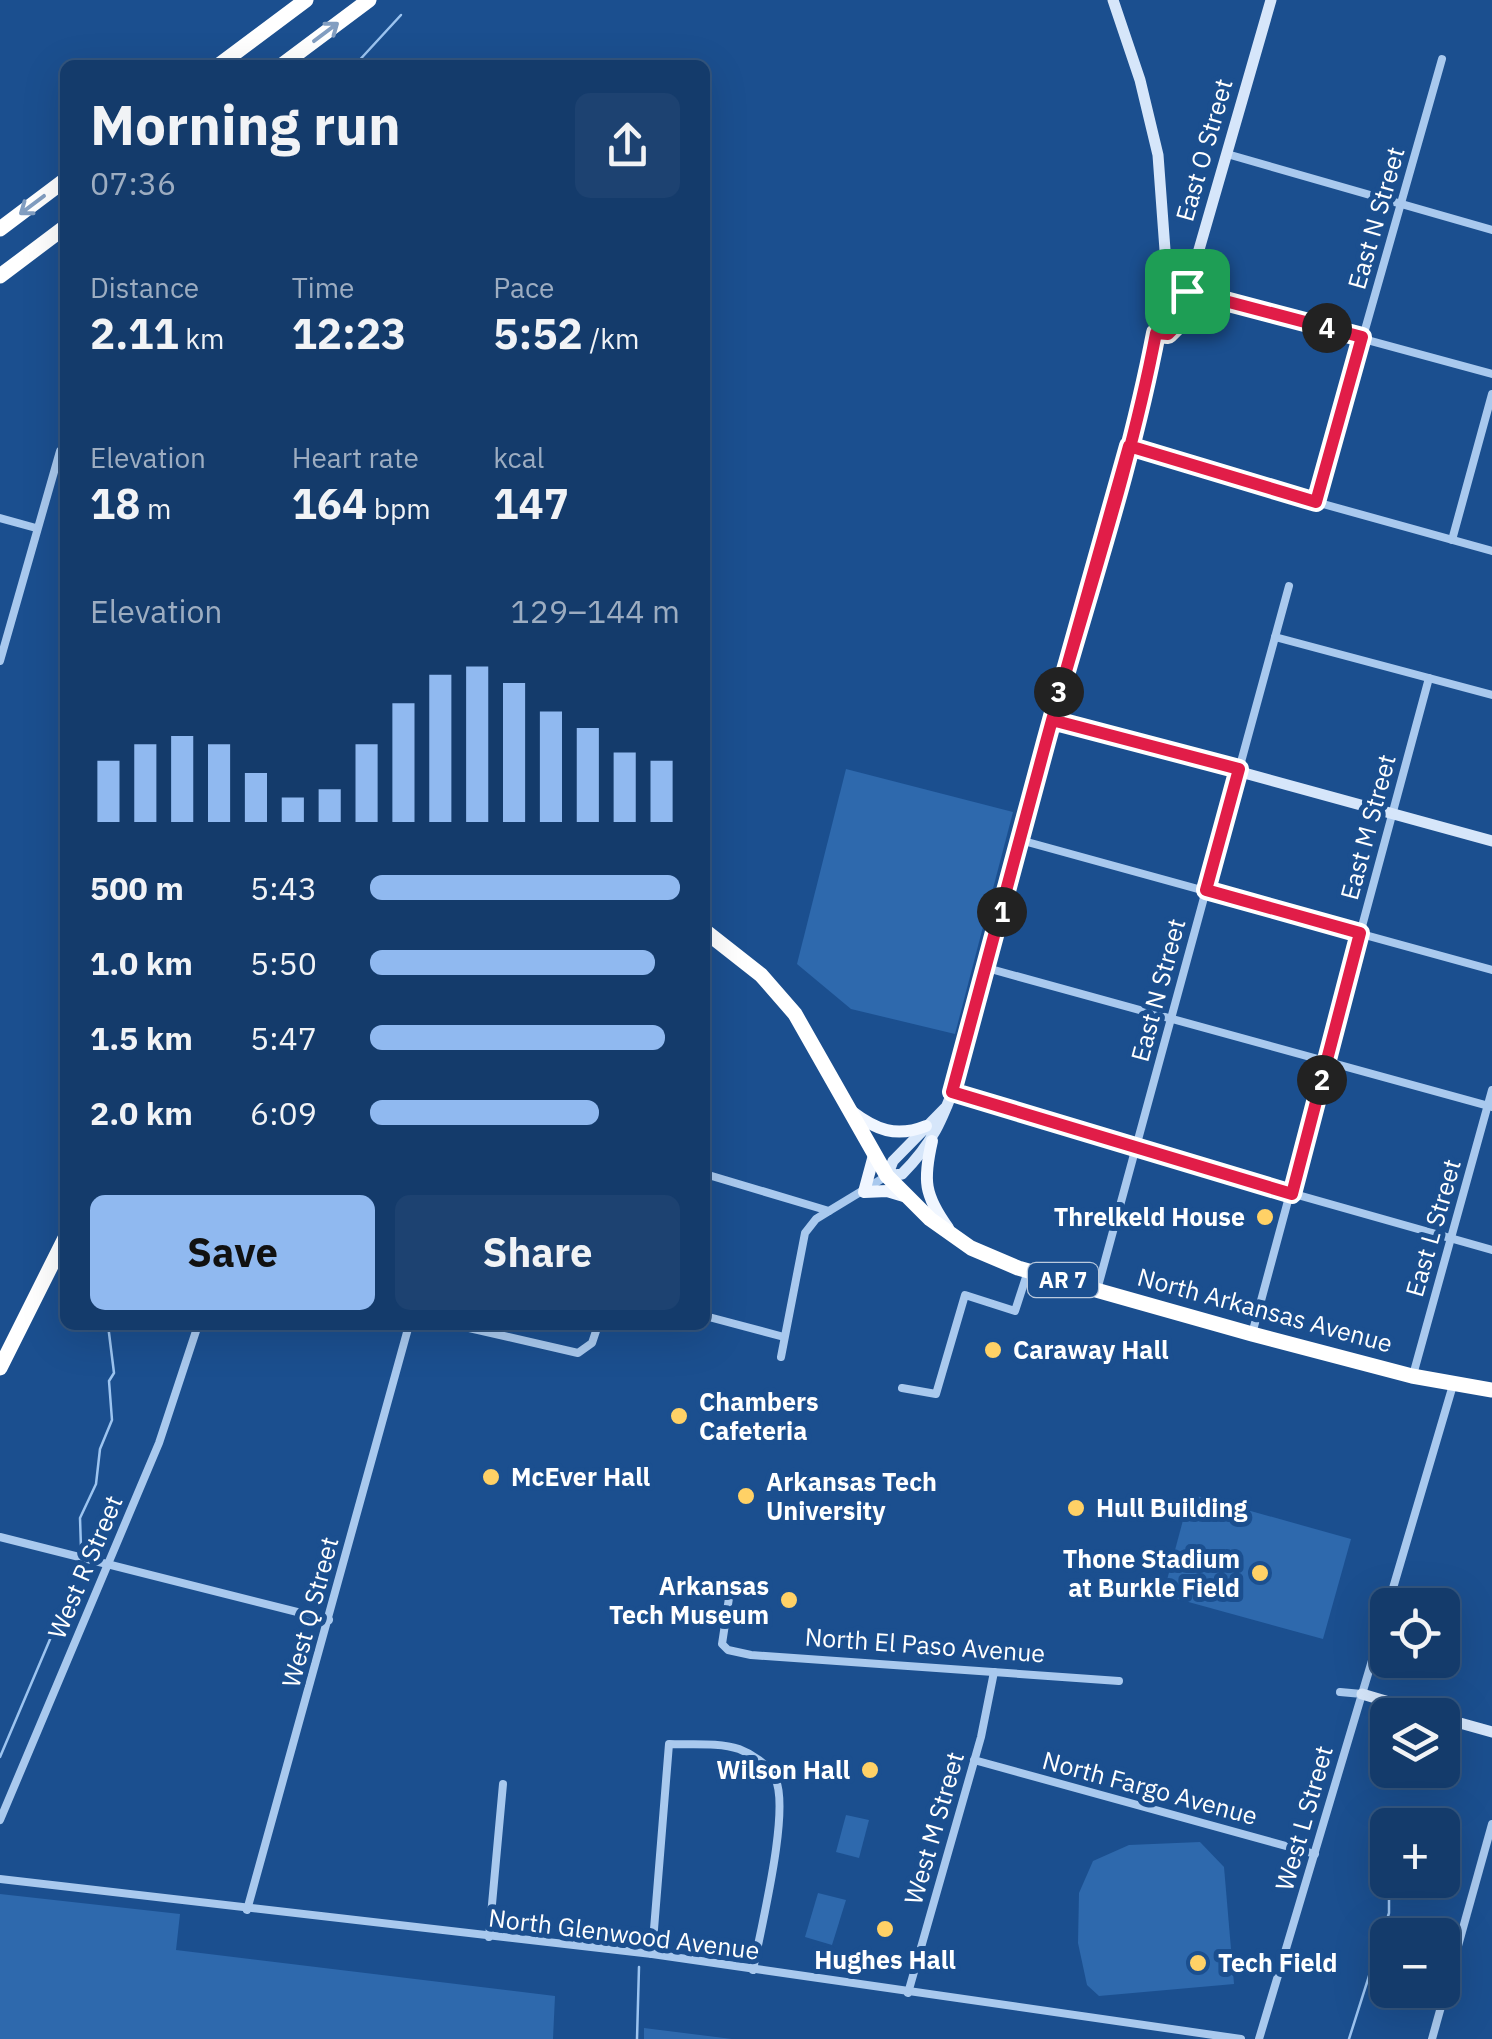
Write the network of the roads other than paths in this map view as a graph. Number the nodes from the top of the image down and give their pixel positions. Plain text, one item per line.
1 (306, 0) edge
2 (370, 0) edge
3 (1113, 0) edge
4 (1270, 0) edge
5 (1442, 59) dead end
6 (226, 60) edge
7 (289, 60) edge
8 (1227, 154) junction
9 (60, 184) edge
10 (1401, 205) junction
11 (0, 230) edge
12 (1492, 230) edge
13 (60, 231) edge
14 (0, 276) edge
15 (1187, 291) junction
16 (1156, 333) junction
17 (1362, 337) junction
18 (1492, 374) edge
19 (1492, 394) edge
20 (1129, 446) junction
21 (60, 451) dead end
22 (1316, 502) junction
23 (0, 518) edge
24 (36, 528) junction
25 (1452, 540) junction
26 (1492, 550) edge
27 (1289, 586) dead end
28 (1275, 637) junction
29 (0, 661) edge
30 (1430, 678) junction
31 (1492, 695) edge
32 (1052, 720) junction
33 (1239, 769) junction
34 (1393, 813) junction
35 (1020, 840) junction
36 (1492, 841) edge
37 (1206, 890) junction
38 (1360, 933) junction
39 (710, 934) edge
40 (987, 968) junction
41 (1492, 970) edge
42 (1171, 1017) junction
43 (1328, 1061) junction
44 (1492, 1090) edge
45 (952, 1092) junction
46 (947, 1106) junction
47 (1490, 1106) edge
48 (848, 1109) junction
49 (926, 1126) junction
50 (932, 1141) junction
51 (1135, 1149) junction
52 (874, 1155) junction
53 (710, 1175) edge
54 (887, 1176) junction
55 (864, 1192) junction
56 (1292, 1194) junction
57 (907, 1197) junction
58 (830, 1211) junction
59 (956, 1238) junction
60 (1451, 1238) junction
61 (60, 1248) edge
62 (1492, 1250) edge
63 (1028, 1270) junction
64 (1097, 1290) junction
65 (710, 1317) edge
66 (196, 1330) edge
67 (408, 1330) edge
68 (479, 1330) edge
69 (596, 1330) edge
70 (1252, 1334) junction
71 (784, 1337) junction
72 (781, 1357) dead end
73 (0, 1368) edge
74 (1412, 1376) junction
75 (1453, 1386) junction
76 (902, 1388) dead end
77 (1492, 1390) edge
78 (0, 1537) edge
79 (109, 1563) junction
80 (1393, 1588) edge
81 (729, 1598) dead end
82 (329, 1620) junction
83 (1370, 1667) edge
84 (994, 1672) junction
85 (1120, 1681) dead end
86 (1340, 1692) dead end
87 (1362, 1694) junction
88 (1376, 1698) edge
89 (1460, 1723) edge
90 (1492, 1732) edge
91 (974, 1760) junction
92 (503, 1784) dead end
93 (0, 1820) edge
94 (1492, 1824) edge
95 (1315, 1854) junction
96 (0, 1879) edge
97 (247, 1910) junction
98 (489, 1937) junction
99 (652, 1954) junction
100 (752, 1970) junction
101 (908, 1993) junction
102 (1241, 2039) edge
103 (1259, 2039) edge
104 (1432, 2039) edge

1 - 6 highway
7 -> 2 highway
3 - 16 street
4 - 8 street, East O Street
5 - 10 street, East N Street
8 - 10 street
8 - 15 street, East O Street
9 -> 11 highway
10 - 12 street
10 - 17 street, East N Street
13 - 14 highway
15 - 16 street, East O Street
15 - 17 street
16 - 20 street, East O Street
17 - 18 street
17 - 22 street, East N Street
19 - 25 street
20 - 22 street
20 - 32 street, East O Street
21 - 24 street
22 - 25 street
23 - 24 street
24 - 29 street
25 - 26 street
27 - 28 street, East N Street
28 - 30 street
28 - 33 street, East N Street
30 - 31 street
30 - 34 street, East M Street
32 - 33 street
32 - 35 street, East O Street
33 - 34 street
33 - 37 street, East N Street
34 - 36 street
34 - 38 street, East M Street
35 - 37 street
35 - 40 street, East O Street
37 - 38 street
37 - 42 street, East N Street
38 - 41 street
38 - 43 street, East M Street
39 - 48 highway, North Arkansas Avenue / AR 7
40 - 42 street
40 - 45 street, East O Street
42 - 43 street
42 - 51 street, East N Street
43 - 47 street
43 - 56 street, East M Street
44 - 47 street, East L Street
45 - 46 street, East O Street
45 - 51 street
46 - 49 street, East O Street
46 - 50 street, East O Street
47 - 60 street, East L Street
48 - 49 main road
48 - 52 highway, North Arkansas Avenue / AR 7
49 - 54 street, East O Street
50 - 54 street, East O Street
50 - 59 main road
51 - 56 street
51 - 64 street, East N Street
52 - 54 highway, North Arkansas Avenue / AR 7
52 - 55 main road
53 - 58 street
54 - 55 street
54 - 57 highway, North Arkansas Avenue / AR 7
55 - 57 main road
55 - 58 street
56 - 60 street
56 - 70 street, East M Street
57 - 59 highway, North Arkansas Avenue / AR 7
58 - 71 street
59 - 63 highway, North Arkansas Avenue / AR 7
60 - 62 street
60 - 74 street, East L Street
61 - 73 highway
63 - 64 highway, North Arkansas Avenue / AR 7
63 - 76 street
64 - 70 highway, North Arkansas Avenue / AR 7
65 - 71 street
66 - 79 street, West R Street
67 - 82 street, West Q Street
68 - 69 street
70 - 74 highway, North Arkansas Avenue / AR 7
71 - 72 street
74 - 75 highway, North Arkansas Avenue / AR 7
75 - 77 highway, North Arkansas Avenue / AR 7
75 - 80 street, West L Street
78 - 79 street
79 - 82 street
79 - 93 street, West R Street
81 - 84 street, North El Paso Avenue
82 - 97 street, West Q Street
83 - 87 street, West L Street
84 - 85 street, North El Paso Avenue
84 - 91 street, West M Street
86 - 87 street
87 - 88 street
87 - 95 street, West L Street
89 - 90 street
91 - 95 street, North Fargo Avenue
91 - 101 street, West M Street
92 - 98 street
94 - 104 street
95 - 103 street, West L Street
96 - 97 street, North Glenwood Avenue
97 - 98 street, North Glenwood Avenue
98 - 99 street, North Glenwood Avenue
99 - 100 street, North Glenwood Avenue
99 - 100 street
100 - 101 street, North Glenwood Avenue
101 - 102 street, North Glenwood Avenue

